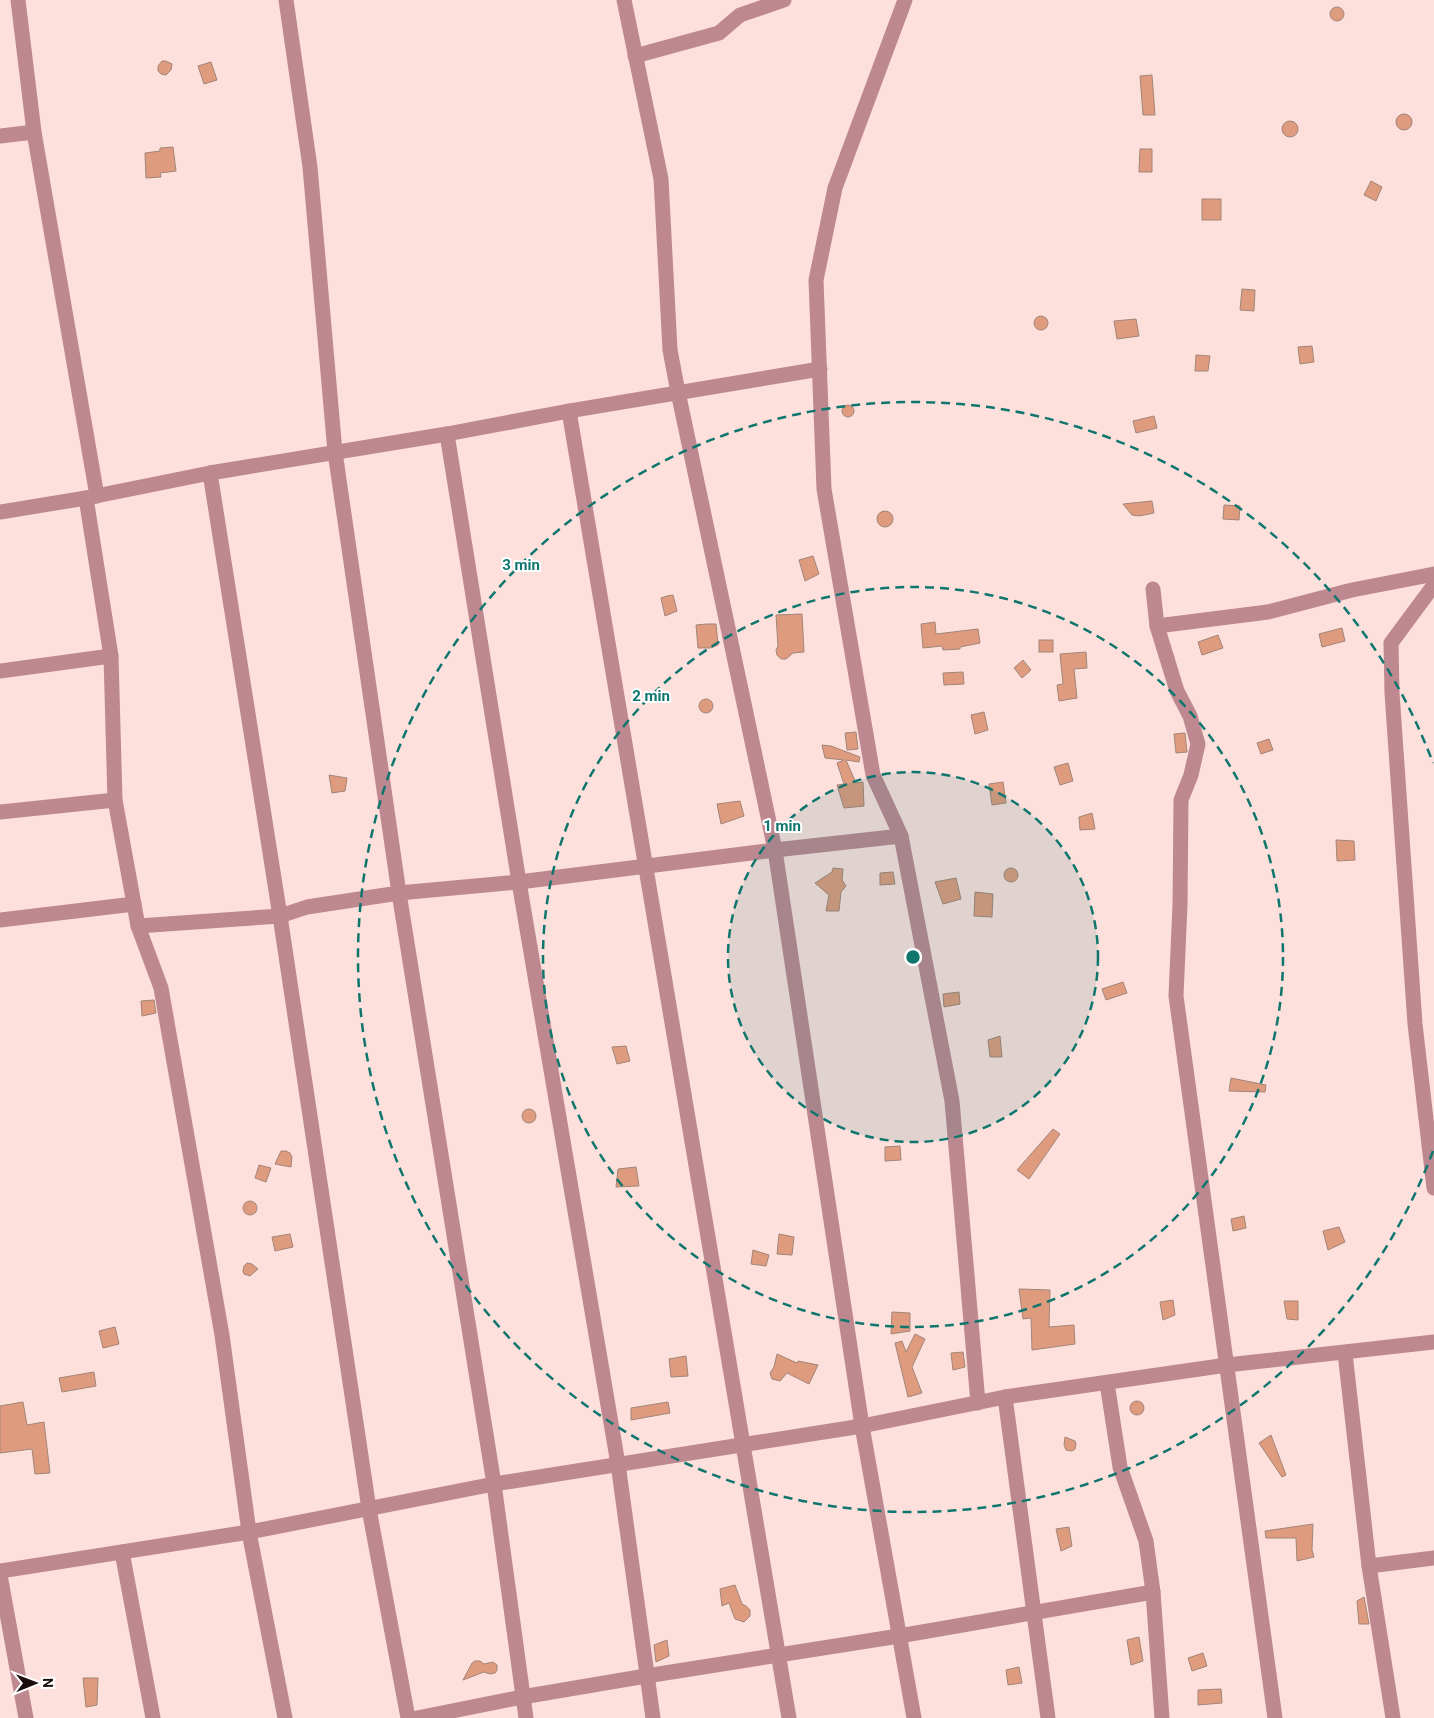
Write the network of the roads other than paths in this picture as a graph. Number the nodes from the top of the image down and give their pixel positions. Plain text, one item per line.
1 (18, 0) edge
2 (286, 0) edge
3 (624, 0) edge
4 (784, 0) edge
5 (905, 0) edge
6 (635, 56) junction
7 (34, 132) junction
8 (0, 136) edge
9 (820, 368) junction
10 (678, 392) junction
11 (569, 410) junction
12 (447, 434) junction
13 (335, 452) junction
14 (210, 472) junction
15 (91, 497) junction
16 (0, 512) edge
17 (1434, 574) edge
18 (1434, 585) edge
19 (1153, 589) dead end
20 (1156, 626) junction
21 (111, 656) junction
22 (0, 671) edge
23 (115, 800) junction
24 (0, 812) edge
25 (901, 836) junction
26 (775, 850) junction
27 (646, 867) junction
28 (520, 882) junction
29 (399, 893) junction
30 (134, 904) junction
31 (280, 916) junction
32 (0, 920) edge
33 (138, 926) junction
34 (1434, 1188) edge
35 (1434, 1342) edge
36 (1345, 1353) junction
37 (1227, 1366) junction
38 (1107, 1383) junction
39 (1005, 1397) junction
40 (978, 1403) junction
41 (862, 1426) junction
42 (742, 1445) junction
43 (618, 1464) junction
44 (494, 1484) junction
45 (369, 1509) junction
46 (249, 1532) junction
47 (122, 1552) junction
48 (1434, 1558) edge
49 (1368, 1566) junction
50 (0, 1571) edge
51 (0, 1575) edge
52 (1153, 1592) junction
53 (1034, 1613) junction
54 (899, 1636) junction
55 (779, 1654) junction
56 (646, 1676) junction
57 (522, 1697) junction
58 (26, 1718) edge
59 (153, 1718) edge
60 (285, 1718) edge
61 (408, 1718) edge
62 (417, 1718) edge
63 (526, 1718) edge
64 (653, 1718) edge
65 (789, 1718) edge
66 (914, 1718) edge
67 (1048, 1718) edge
68 (1162, 1718) edge
69 (1274, 1718) edge
70 (1393, 1718) edge

1 - 7 street
2 - 13 street
3 - 6 street
4 - 6 street
5 - 9 street
6 - 10 street
7 - 8 street
7 - 15 street
9 - 10 street
9 - 25 street
10 - 11 street
10 - 26 street
11 - 12 street
11 - 27 street
12 - 13 street
12 - 28 street
13 - 14 street
13 - 29 street
14 - 15 street
14 - 31 street
15 - 16 street
15 - 21 street
17 - 20 street
18 - 34 street
19 - 20 street
20 - 37 street
21 - 22 street
21 - 23 street
23 - 24 street
23 - 30 street
25 - 26 street
25 - 40 street
26 - 27 street
26 - 41 street
27 - 28 street
27 - 42 street
28 - 29 street
28 - 43 street
29 - 31 street
29 - 44 street
30 - 32 street
30 - 33 street
31 - 33 street
31 - 45 street
33 - 46 street
35 - 36 street
36 - 37 street
36 - 49 street
37 - 38 street
37 - 69 street
38 - 39 street
38 - 52 street
39 - 40 street
39 - 53 street
40 - 41 street
41 - 42 street
41 - 54 street
42 - 43 street
42 - 55 street
43 - 44 street
43 - 56 street
44 - 45 street
44 - 57 street
45 - 46 street
45 - 61 street
46 - 47 street
46 - 60 street
47 - 50 street
47 - 59 street
48 - 49 street
49 - 70 street
51 - 58 street
52 - 53 street
52 - 68 street
53 - 54 street
53 - 67 street
54 - 55 street
54 - 66 street
55 - 56 street
55 - 65 street
56 - 57 street
56 - 64 street
57 - 62 street
57 - 63 street

